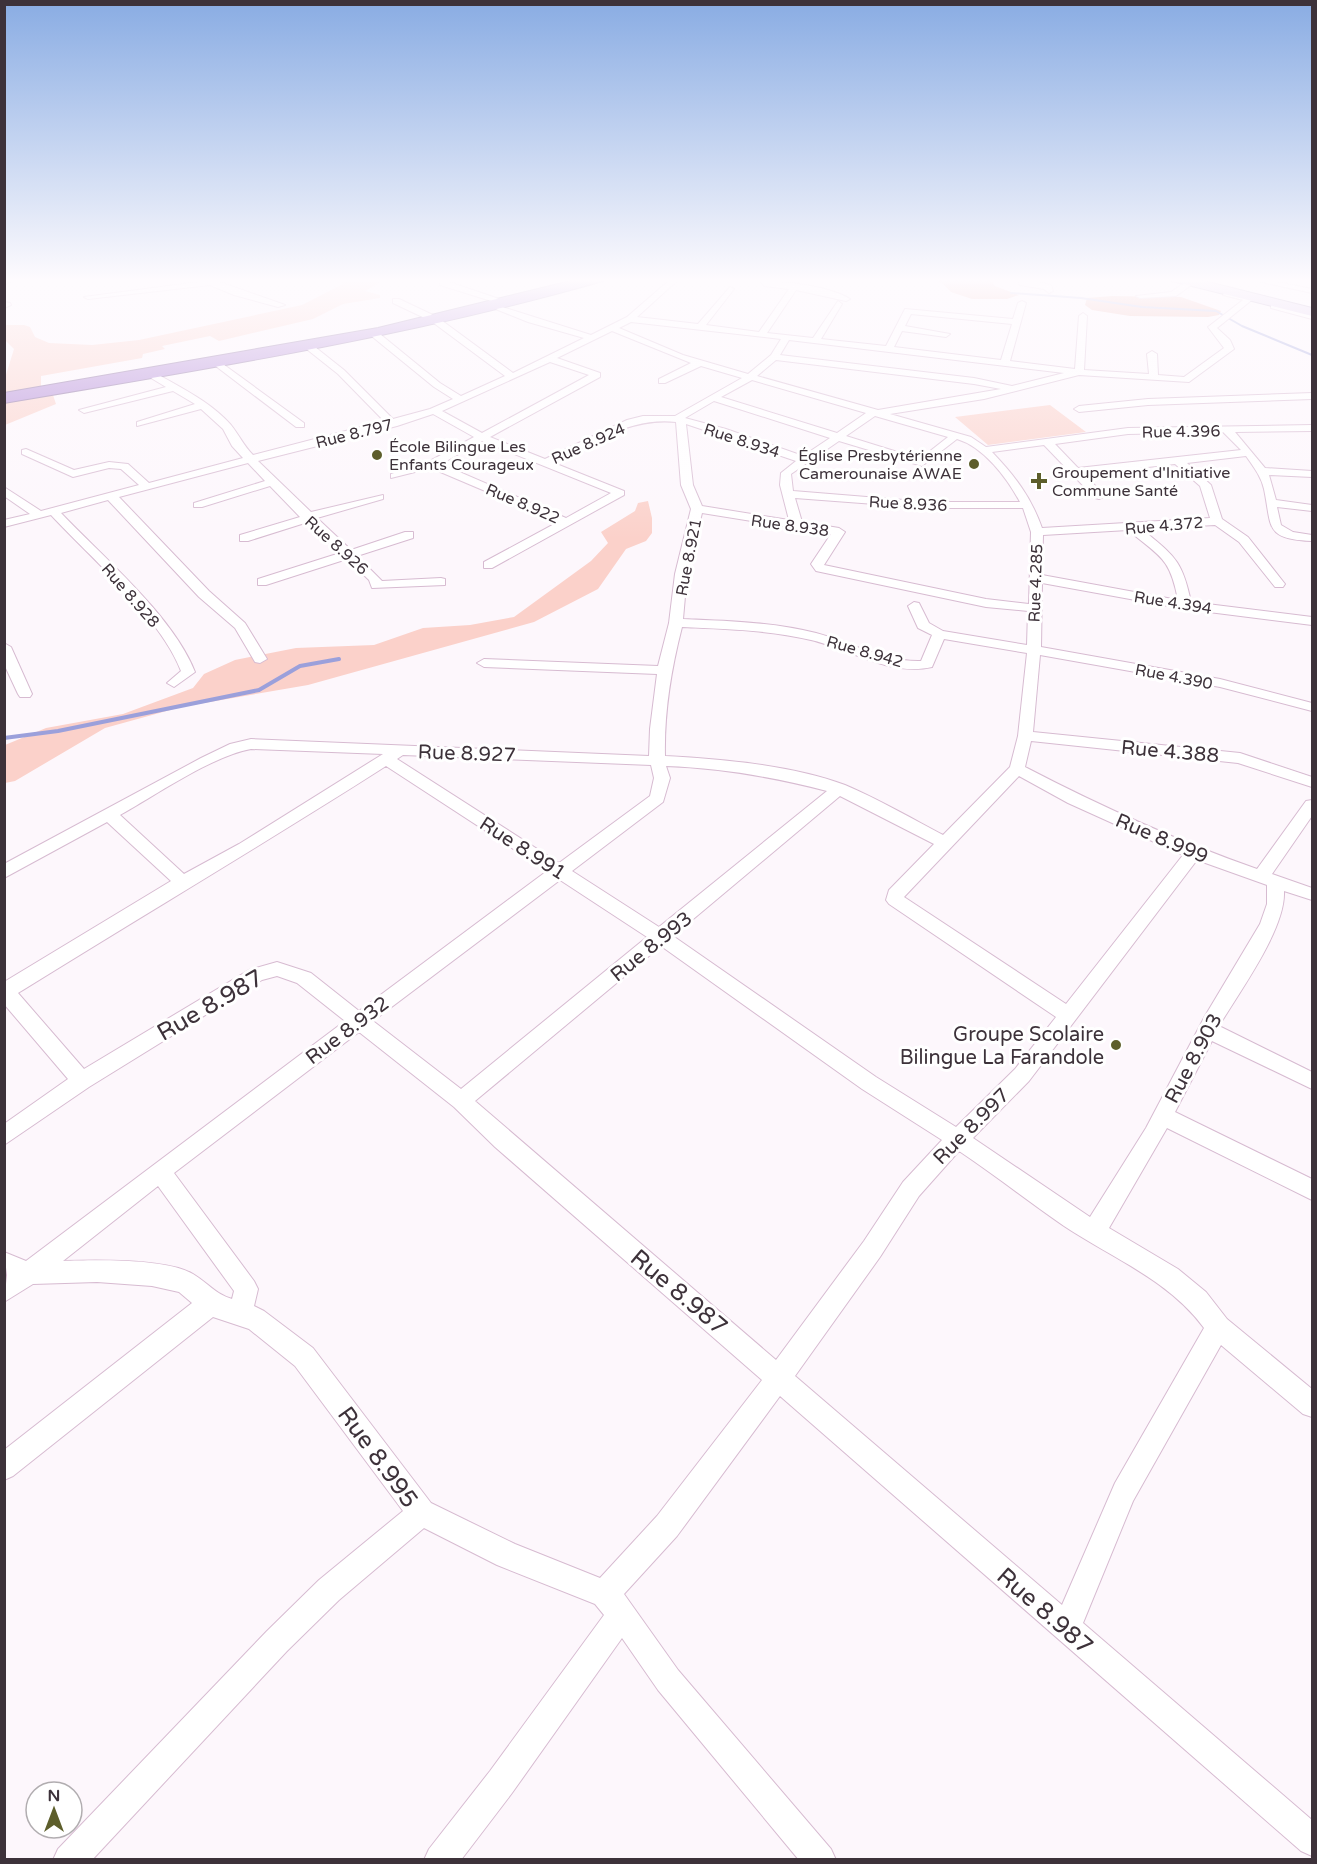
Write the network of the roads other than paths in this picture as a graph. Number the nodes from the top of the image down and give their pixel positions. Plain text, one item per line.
1 (198, 365) edge
2 (220, 365) edge
3 (332, 365) edge
4 (412, 365) edge
5 (496, 365) edge
6 (537, 365) edge
7 (568, 365) edge
8 (695, 365) edge
9 (706, 365) edge
10 (764, 365) edge
11 (841, 365) edge
12 (1021, 365) edge
13 (1080, 365) edge
14 (1153, 365) edge
15 (1207, 365) edge
16 (1079, 372) junction
17 (149, 373) junction
18 (512, 377) junction
19 (749, 378) junction
20 (1154, 378) junction
21 (1186, 380) junction
22 (662, 381) dead end
23 (174, 388) junction
24 (1015, 389) junction
25 (1312, 396) edge
26 (4, 398) edge
27 (713, 398) junction
28 (1210, 399) junction
29 (460, 400) junction
30 (203, 405) junction
31 (84, 411) dead end
32 (434, 411) junction
33 (876, 412) junction
34 (680, 419) junction
35 (141, 424) dead end
36 (393, 424) junction
37 (300, 425) dead end
38 (1312, 428) edge
39 (1226, 429) junction
40 (1113, 433) junction
41 (841, 436) junction
42 (955, 436) junction
43 (483, 438) junction
44 (1046, 441) junction
45 (984, 450) junction
46 (26, 452) dead end
47 (1247, 453) junction
48 (804, 459) junction
49 (249, 460) junction
50 (1177, 460) junction
51 (545, 463) junction
52 (432, 464) junction
53 (1261, 471) junction
54 (1075, 472) junction
55 (1312, 474) edge
56 (395, 476) dead end
57 (272, 482) junction
58 (146, 486) junction
59 (4, 490) edge
60 (789, 494) junction
61 (110, 495) junction
62 (1099, 496) dead end
63 (379, 497) dead end
64 (1273, 503) junction
65 (198, 505) dead end
66 (1028, 505) junction
67 (1312, 508) edge
68 (697, 509) junction
69 (53, 510) junction
70 (38, 514) junction
71 (307, 518) junction
72 (1217, 521) junction
73 (567, 522) junction
74 (4, 524) edge
75 (797, 527) junction
76 (1132, 528) junction
77 (1037, 532) junction
78 (409, 535) dead end
79 (244, 538) dead end
80 (1312, 538) edge
81 (349, 556) junction
82 (488, 565) dead end
83 (1034, 578) junction
84 (262, 582) dead end
85 (441, 582) dead end
86 (1279, 584) dead end
87 (1185, 605) junction
88 (914, 606) dead end
89 (1034, 608) junction
90 (1312, 621) edge
91 (676, 623) junction
92 (939, 634) junction
93 (4, 647) edge
94 (1034, 649) junction
95 (260, 659) dead end
96 (484, 663) dead end
97 (664, 670) junction
98 (174, 683) dead end
99 (25, 694) dead end
100 (1312, 707) edge
101 (1025, 736) junction
102 (393, 755) junction
103 (657, 761) junction
104 (1017, 769) junction
105 (1312, 782) edge
106 (839, 789) junction
107 (1312, 805) edge
108 (109, 815) junction
109 (946, 843) junction
110 (1194, 853) junction
111 (560, 871) junction
112 (4, 872) edge
113 (1268, 877) junction
114 (183, 882) junction
115 (1312, 894) edge
116 (661, 937) junction
117 (5, 991) edge
118 (1069, 1016) junction
119 (359, 1021) junction
120 (1208, 1030) junction
121 (81, 1080) junction
122 (1312, 1081) edge
123 (461, 1101) junction
124 (1163, 1116) junction
125 (4, 1136) edge
126 (958, 1140) junction
127 (160, 1171) junction
128 (1312, 1191) edge
129 (1094, 1232) junction
130 (4, 1263) edge
131 (29, 1273) junction
132 (4, 1292) edge
133 (210, 1304) junction
134 (240, 1313) junction
135 (1218, 1327) junction
136 (779, 1376) junction
137 (1312, 1405) edge
138 (4, 1467) edge
139 (421, 1513) junction
140 (614, 1604) junction
141 (1066, 1629) junction
142 (1312, 1840) edge
143 (69, 1860) edge
144 (440, 1860) edge
145 (820, 1860) edge

1 - 17 highway
2 - 37 street
3 - 36 street
4 - 29 street
5 - 18 street
6 - 18 street, Rue 8.797
7 - 43 street
8 - 22 street
9 - 19 street, Rue 4.285
10 - 19 street
11 - 24 street
12 - 16 street
13 - 16 street
14 - 20 street
15 - 21 street
16 - 20 street
16 - 24 street
17 - 23 street, Rue 8.926
17 - 26 highway
18 - 29 street, Rue 8.797
19 - 27 street
19 - 33 street, Rue 4.285
20 - 21 street
21 - 28 street
23 - 30 street, Rue 8.926
23 - 31 street
24 - 33 street
25 - 28 street
27 - 34 street
27 - 41 street
28 - 40 street
29 - 32 street, Rue 8.797
30 - 35 street
30 - 49 street, Rue 8.926
32 - 36 street, Rue 8.797
32 - 43 street, Rue 8.924
33 - 41 street
33 - 42 street, Rue 4.285
34 - 48 street, Rue 8.934
34 - 51 street, Rue 8.924
34 - 68 street, Rue 8.921
36 - 49 street, Rue 8.797
38 - 39 street
39 - 40 street, Rue 4.396
39 - 47 street, Rue 4.396
40 - 44 street, Rue 4.396
41 - 42 street
41 - 48 street
42 - 45 street, Rue 4.285
43 - 51 street, Rue 8.924
43 - 52 street
44 - 45 street, Rue 4.396
44 - 54 street
45 - 66 street, Rue 4.285
46 - 58 street
47 - 50 street
47 - 53 street, Rue 4.396
48 - 60 street
49 - 57 street, Rue 8.926
49 - 58 street, Rue 8.797
50 - 54 street
50 - 72 street, Rue 4.372
51 - 73 street
52 - 56 street
52 - 73 street, Rue 8.922
53 - 55 street
53 - 64 street, Rue 4.396
54 - 62 street
57 - 65 street
57 - 71 street, Rue 8.926
58 - 61 street, Rue 8.797
59 - 70 street
60 - 66 street, Rue 8.936
60 - 75 street
61 - 69 street, Rue 8.797
61 - 95 street
63 - 71 street
64 - 67 street
64 - 80 street, Rue 4.396
66 - 77 street, Rue 4.285
68 - 75 street, Rue 8.938
68 - 91 street, Rue 8.921
69 - 70 street, Rue 8.797
69 - 98 street, Rue 8.928
70 - 74 street, Rue 8.797
71 - 79 street
71 - 81 street, Rue 8.926
72 - 76 street, Rue 4.372
72 - 86 street
73 - 82 street
75 - 89 street, Rue 8.938
76 - 77 street, Rue 4.372
76 - 87 street
77 - 83 street, Rue 4.285
78 - 81 street
81 - 84 street
81 - 85 street, Rue 8.926
83 - 87 street, Rue 4.394
83 - 89 street, Rue 4.285
87 - 90 street, Rue 4.394
88 - 92 street
89 - 94 street, Rue 4.285
91 - 92 street, Rue 8.942
91 - 97 street, Rue 8.921
92 - 94 street
93 - 99 street
94 - 100 street, Rue 4.390
94 - 101 street, Rue 4.285
96 - 97 street
97 - 103 street, Rue 8.921
101 - 104 street, Rue 4.285
101 - 105 street, Rue 4.388
102 - 103 street, Rue 8.927
102 - 108 street, Rue 8.927
102 - 111 street, Rue 8.991
102 - 114 street
103 - 106 street, Rue 8.927
103 - 111 street, Rue 8.932
104 - 109 street
104 - 110 street, Rue 8.999
106 - 109 street, Rue 8.927
106 - 116 street, Rue 8.993
107 - 113 street
108 - 112 street, Rue 8.927
108 - 114 street
109 - 118 street
110 - 113 street, Rue 8.999
110 - 118 street, Rue 8.997
111 - 116 street, Rue 8.991
111 - 119 street, Rue 8.932
113 - 115 street, Rue 8.999
113 - 120 street, Rue 8.903
114 - 117 street
116 - 123 street, Rue 8.993
116 - 126 street, Rue 8.991
117 - 121 street
118 - 126 street, Rue 8.997
119 - 121 street, Rue 8.987
119 - 123 street, Rue 8.987
119 - 127 street, Rue 8.932
120 - 122 street
120 - 124 street, Rue 8.903
121 - 125 street, Rue 8.987
123 - 136 street, Rue 8.987
124 - 128 street
124 - 129 street, Rue 8.903
126 - 129 street, Rue 8.991
126 - 136 street, Rue 8.997
127 - 131 street, Rue 8.932
127 - 134 street
129 - 135 street, Rue 8.991
130 - 131 street
131 - 132 street
131 - 133 street, Rue 8.995
133 - 134 street, Rue 8.995
133 - 138 street
134 - 139 street, Rue 8.995
135 - 137 street, Rue 8.991
135 - 141 street
136 - 140 street, Rue 8.997
136 - 141 street, Rue 8.987
139 - 140 street
139 - 143 street, Rue 8.995
140 - 144 street, Rue 8.997
140 - 145 street
141 - 142 street, Rue 8.987

